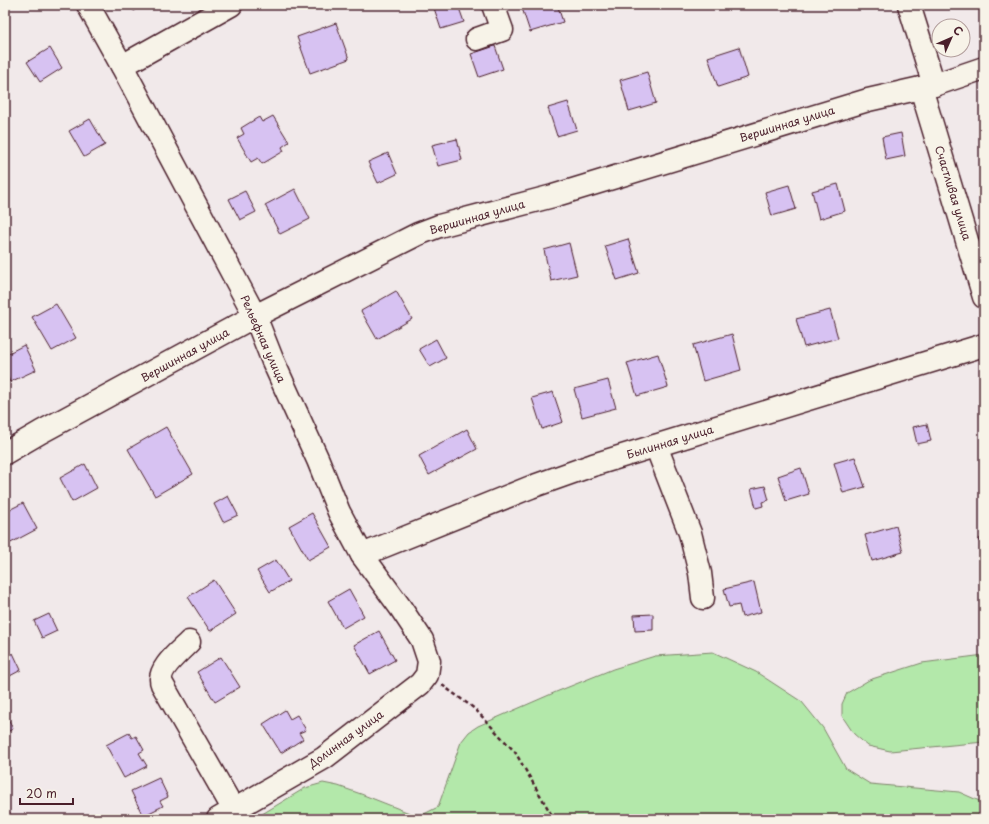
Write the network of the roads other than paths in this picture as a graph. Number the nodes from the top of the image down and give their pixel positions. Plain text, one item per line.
1 (88, 5) edge
2 (231, 5) edge
3 (493, 5) edge
4 (908, 5) edge
5 (477, 39) dead end
6 (122, 66) junction
7 (984, 68) edge
8 (928, 86) junction
9 (984, 297) edge
10 (255, 316) junction
11 (984, 345) edge
12 (656, 446) junction
13 (5, 453) edge
14 (362, 554) junction
15 (703, 598) dead end
16 (188, 642) dead end
17 (427, 675) joint
18 (226, 814) edge

1 - 6 street, Рельефная улица
2 - 6 street
3 - 5 street
4 - 8 street, Счастливая улица
6 - 10 street, Рельефная улица
7 - 8 street, Вершинная улица
8 - 9 street, Счастливая улица
8 - 10 street, Вершинная улица
10 - 13 street, Вершинная улица
10 - 14 street, Рельефная улица
11 - 12 street, Былинная улица
12 - 14 street, Былинная улица
12 - 15 street
14 - 17 street, Рельефная улица
16 - 18 street
17 - 18 street, Долинная улица

